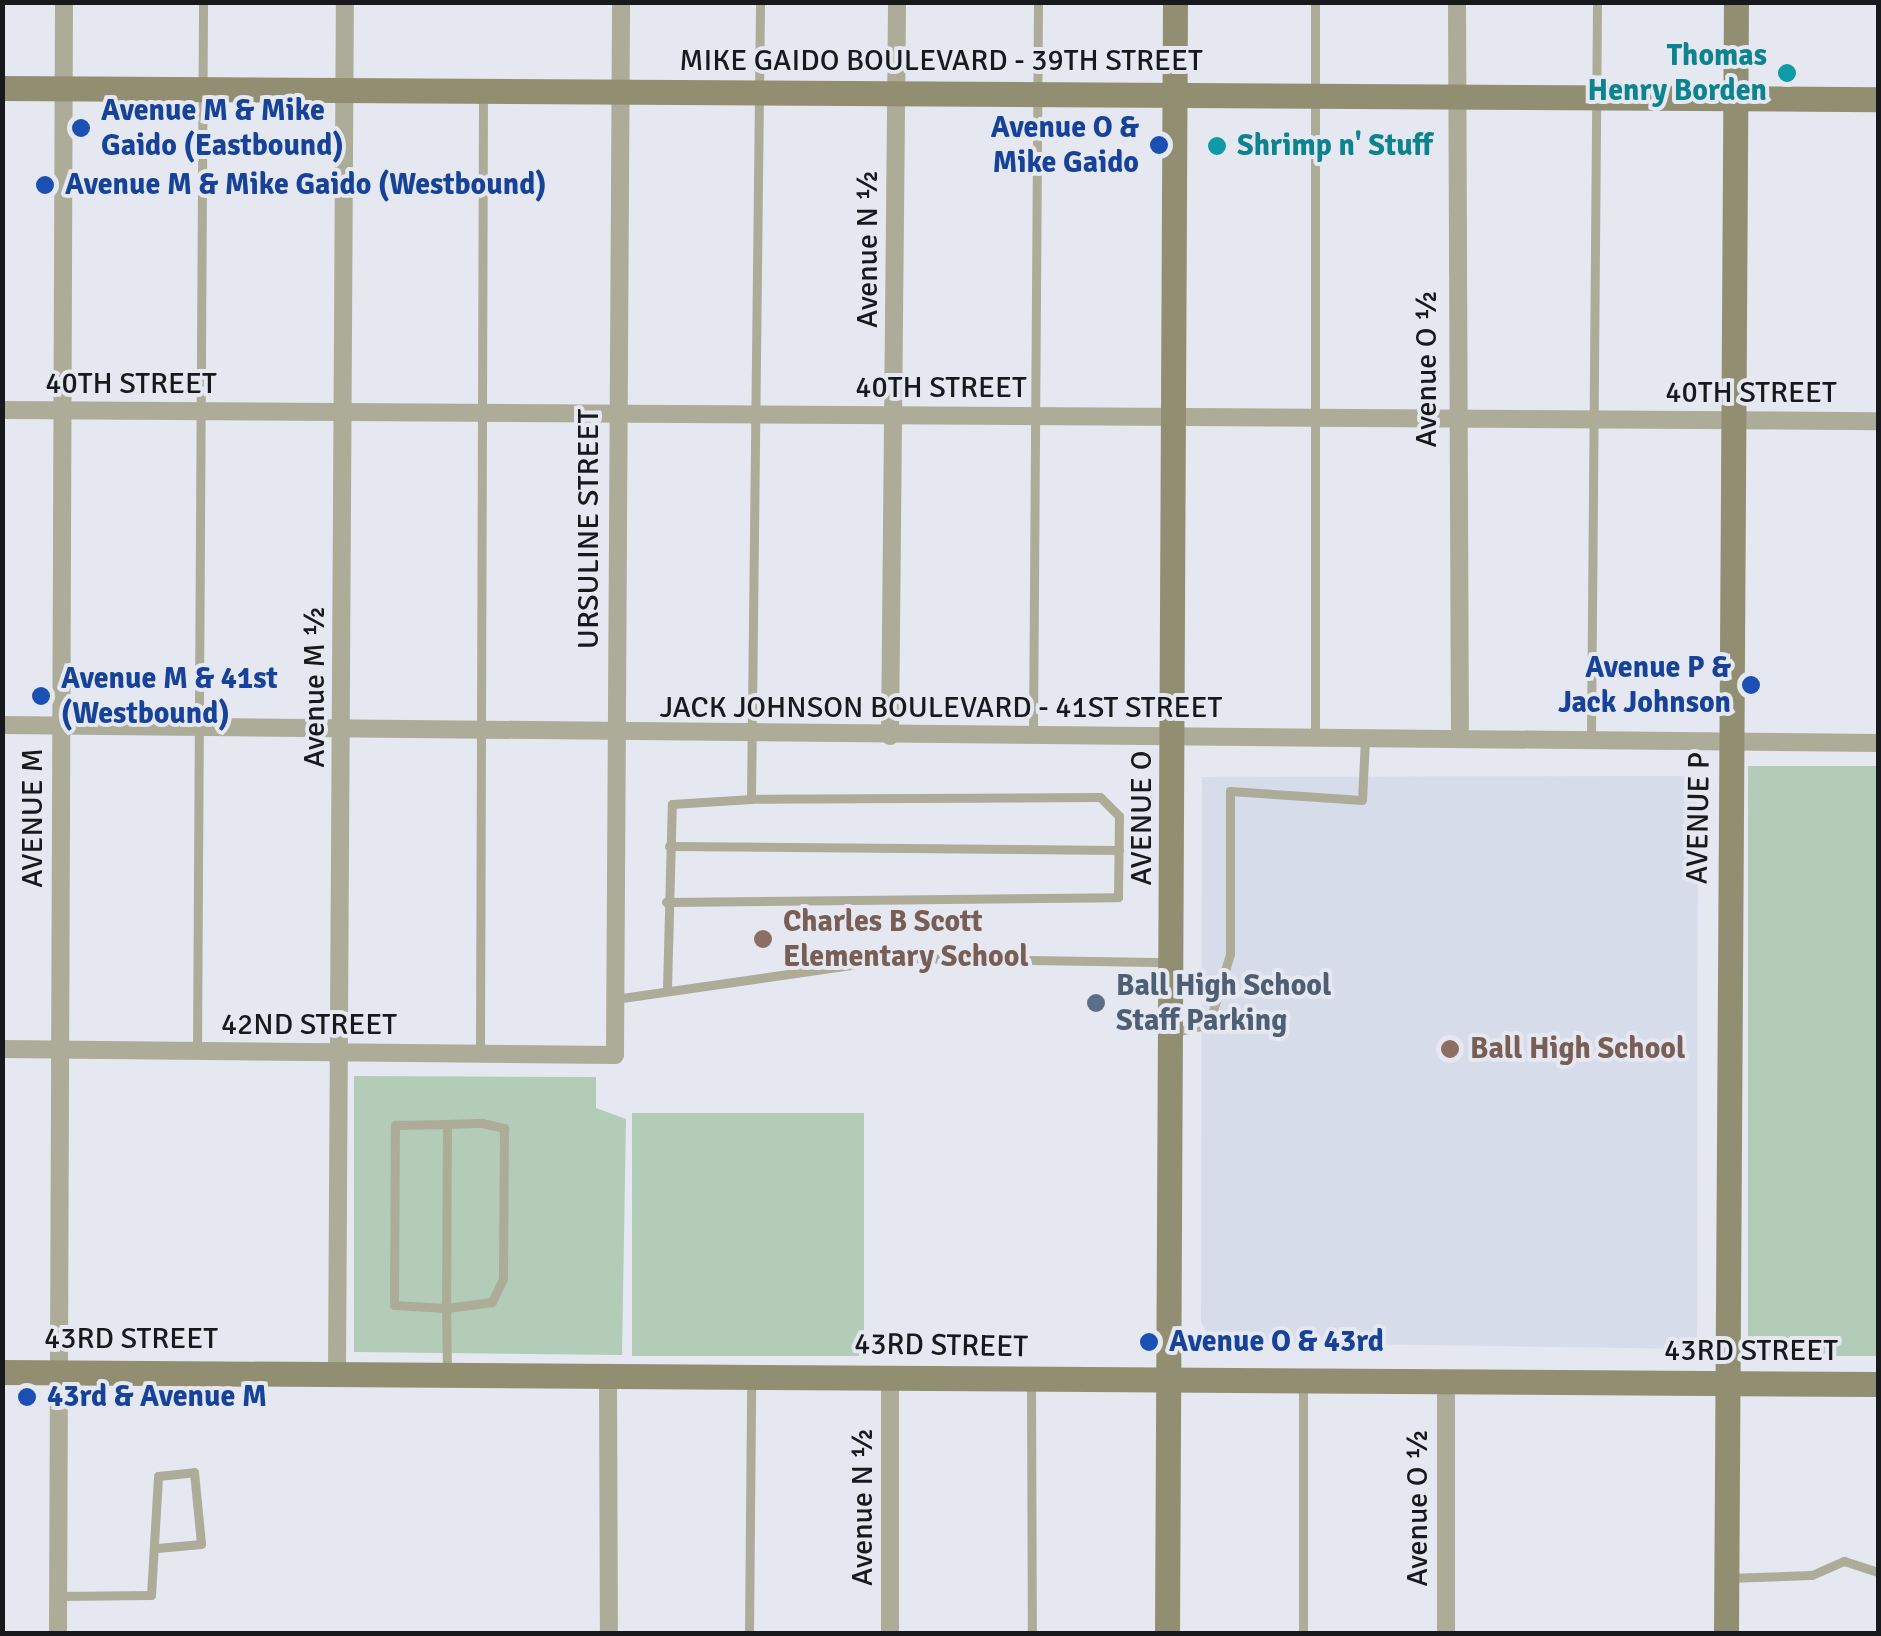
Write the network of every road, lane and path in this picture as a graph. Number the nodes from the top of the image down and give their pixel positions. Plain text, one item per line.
1 (64, 2) edge
2 (203, 2) edge
3 (345, 2) edge
4 (621, 2) edge
5 (760, 2) edge
6 (898, 2) edge
7 (1038, 2) edge
8 (1175, 2) edge
9 (1315, 2) edge
10 (1457, 2) edge
11 (1597, 2) edge
12 (1736, 2) edge
13 (2, 88) edge
14 (63, 88) junction
15 (202, 89) junction
16 (345, 90) junction
17 (484, 91) junction
18 (620, 92) junction
19 (758, 92) junction
20 (896, 94) junction
21 (1036, 94) junction
22 (1174, 95) junction
23 (1315, 96) junction
24 (1457, 96) junction
25 (1597, 97) junction
26 (1736, 98) junction
27 (1878, 99) edge
28 (2, 410) edge
29 (197, 411) junction
30 (62, 412) junction
31 (343, 414) junction
32 (482, 414) junction
33 (616, 414) junction
34 (755, 414) junction
35 (895, 415) junction
36 (1038, 416) junction
37 (1176, 416) junction
38 (1316, 417) junction
39 (1454, 418) junction
40 (1592, 419) junction
41 (1732, 420) junction
42 (1878, 421) edge
43 (2, 725) edge
44 (60, 726) junction
45 (199, 728) junction
46 (342, 729) junction
47 (481, 731) junction
48 (616, 733) junction
49 (754, 735) junction
50 (890, 736) junction
51 (1460, 736) junction
52 (1175, 737) junction
53 (1315, 737) junction
54 (1365, 737) junction
55 (1591, 737) junction
56 (1032, 738) junction
57 (1732, 742) junction
58 (1878, 742) edge
59 (751, 799) junction
60 (669, 846) junction
61 (1119, 850) junction
62 (666, 902) junction
63 (1174, 962) junction
64 (667, 989) junction
65 (615, 1000) junction
66 (1173, 1032) junction
67 (2, 1049) edge
68 (60, 1050) junction
69 (197, 1052) junction
70 (480, 1052) junction
71 (341, 1053) junction
72 (615, 1056) joint
73 (447, 1124) junction
74 (446, 1308) junction
75 (59, 1371) junction
76 (2, 1372) edge
77 (336, 1372) junction
78 (447, 1372) junction
79 (608, 1373) junction
80 (752, 1373) junction
81 (1030, 1379) junction
82 (890, 1380) junction
83 (1303, 1381) junction
84 (1172, 1382) junction
85 (1446, 1382) junction
86 (1726, 1383) junction
87 (1878, 1384) edge
88 (157, 1548) junction
89 (1878, 1572) edge
90 (1726, 1578) junction
91 (58, 1596) junction
92 (58, 1634) edge
93 (610, 1634) edge
94 (749, 1634) edge
95 (890, 1634) edge
96 (1032, 1634) edge
97 (1167, 1634) edge
98 (1303, 1634) edge
99 (1446, 1634) edge
100 (1726, 1634) edge

1 - 14 street, AVENUE M
2 - 15 lane
3 - 16 street, Avenue M ½
4 - 18 street, URSULINE STREET
5 - 19 lane
6 - 20 street, Avenue N ½
7 - 21 lane
8 - 22 main road, AVENUE O
9 - 23 lane
10 - 24 street, Avenue O ½
11 - 25 lane
12 - 26 main road, AVENUE P
13 - 14 main road, MIKE GAIDO BOULEVARD - 39TH STREET
14 - 15 main road, MIKE GAIDO BOULEVARD - 39TH STREET
14 - 30 street, AVENUE M
15 - 16 main road, MIKE GAIDO BOULEVARD - 39TH STREET
15 - 29 lane
16 - 17 main road, MIKE GAIDO BOULEVARD - 39TH STREET
16 - 31 street, Avenue M ½
17 - 18 main road, MIKE GAIDO BOULEVARD - 39TH STREET
17 - 32 lane
18 - 19 main road, MIKE GAIDO BOULEVARD - 39TH STREET
18 - 33 street, URSULINE STREET
19 - 20 main road, MIKE GAIDO BOULEVARD - 39TH STREET
19 - 34 lane
20 - 21 main road, MIKE GAIDO BOULEVARD - 39TH STREET
20 - 35 street, Avenue N ½
21 - 22 main road, MIKE GAIDO BOULEVARD - 39TH STREET
21 - 36 lane
22 - 23 main road, MIKE GAIDO BOULEVARD - 39TH STREET
22 - 37 main road, AVENUE O
23 - 24 main road, MIKE GAIDO BOULEVARD - 39TH STREET
23 - 38 lane
24 - 25 main road, MIKE GAIDO BOULEVARD - 39TH STREET
24 - 39 street, Avenue O ½
25 - 26 main road, MIKE GAIDO BOULEVARD - 39TH STREET
25 - 40 lane
26 - 27 main road, MIKE GAIDO BOULEVARD - 39TH STREET
26 - 41 main road, AVENUE P
28 - 30 street, 40TH STREET
29 - 30 street, 40TH STREET
29 - 31 street, 40TH STREET
29 - 45 lane
30 - 44 street, AVENUE M
31 - 32 street, 40TH STREET
31 - 46 street, Avenue M ½
32 - 33 street, 40TH STREET
32 - 47 lane
33 - 34 street, 40TH STREET
33 - 48 street, URSULINE STREET
34 - 35 street, 40TH STREET
34 - 49 lane
35 - 36 street, 40TH STREET
35 - 50 street, Avenue N ½
36 - 37 street, 40TH STREET
36 - 56 lane
37 - 38 street, 40TH STREET
37 - 52 main road, AVENUE O
38 - 39 street, 40TH STREET
38 - 53 lane
39 - 40 street, 40TH STREET
39 - 51 street, Avenue O ½
40 - 41 street, 40TH STREET
40 - 55 lane
41 - 42 street, 40TH STREET
41 - 57 main road, AVENUE P
43 - 44 street, JACK JOHNSON BOULEVARD - 41ST STREET
44 - 45 street, JACK JOHNSON BOULEVARD - 41ST STREET
44 - 68 street, AVENUE M
45 - 46 street, JACK JOHNSON BOULEVARD - 41ST STREET
45 - 69 lane
46 - 47 street, JACK JOHNSON BOULEVARD - 41ST STREET
46 - 71 street, Avenue M ½
47 - 48 street, JACK JOHNSON BOULEVARD - 41ST STREET
47 - 70 lane
48 - 49 street, JACK JOHNSON BOULEVARD - 41ST STREET
48 - 65 street, URSULINE STREET
49 - 50 street, JACK JOHNSON BOULEVARD - 41ST STREET
49 - 59 lane
50 - 56 street, JACK JOHNSON BOULEVARD - 41ST STREET
51 - 54 street, JACK JOHNSON BOULEVARD - 41ST STREET
51 - 55 street, JACK JOHNSON BOULEVARD - 41ST STREET
52 - 53 street, JACK JOHNSON BOULEVARD - 41ST STREET
52 - 56 street, JACK JOHNSON BOULEVARD - 41ST STREET
52 - 63 main road, AVENUE O
53 - 54 street, JACK JOHNSON BOULEVARD - 41ST STREET
54 - 66 lane
55 - 57 street, JACK JOHNSON BOULEVARD - 41ST STREET
57 - 58 street, JACK JOHNSON BOULEVARD - 41ST STREET
57 - 86 main road, AVENUE P
59 - 60 lane
59 - 61 lane
60 - 61 lane
60 - 62 lane
61 - 62 lane
62 - 64 lane
63 - 64 lane
63 - 66 main road, AVENUE O
64 - 65 lane
65 - 72 street, URSULINE STREET
66 - 84 main road, AVENUE O
67 - 68 street, 42ND STREET
68 - 69 street, 42ND STREET
68 - 75 street, AVENUE M
69 - 71 street, 42ND STREET
70 - 71 street, 42ND STREET
70 - 72 street, 42ND STREET
71 - 77 street, Avenue M ½
73 - 74 lane
73 - 74 lane
73 - 74 lane
74 - 78 lane
75 - 76 main road, 43RD STREET
75 - 77 main road, 43RD STREET
75 - 91 street, AVENUE M
77 - 78 main road, 43RD STREET
78 - 79 main road, 43RD STREET
79 - 80 main road, 43RD STREET
79 - 93 street
80 - 82 main road, 43RD STREET
80 - 94 lane
81 - 82 main road, 43RD STREET
81 - 84 main road, 43RD STREET
81 - 96 lane
82 - 95 street, Avenue N ½
83 - 84 main road, 43RD STREET
83 - 85 main road, 43RD STREET
83 - 98 lane
84 - 97 main road, AVENUE O
85 - 86 main road, 43RD STREET
85 - 99 street, Avenue O ½
86 - 87 main road, 43RD STREET
86 - 90 main road, AVENUE P
88 - 88 lane
88 - 91 lane
89 - 90 lane
90 - 100 main road, AVENUE P
91 - 92 street, AVENUE M

